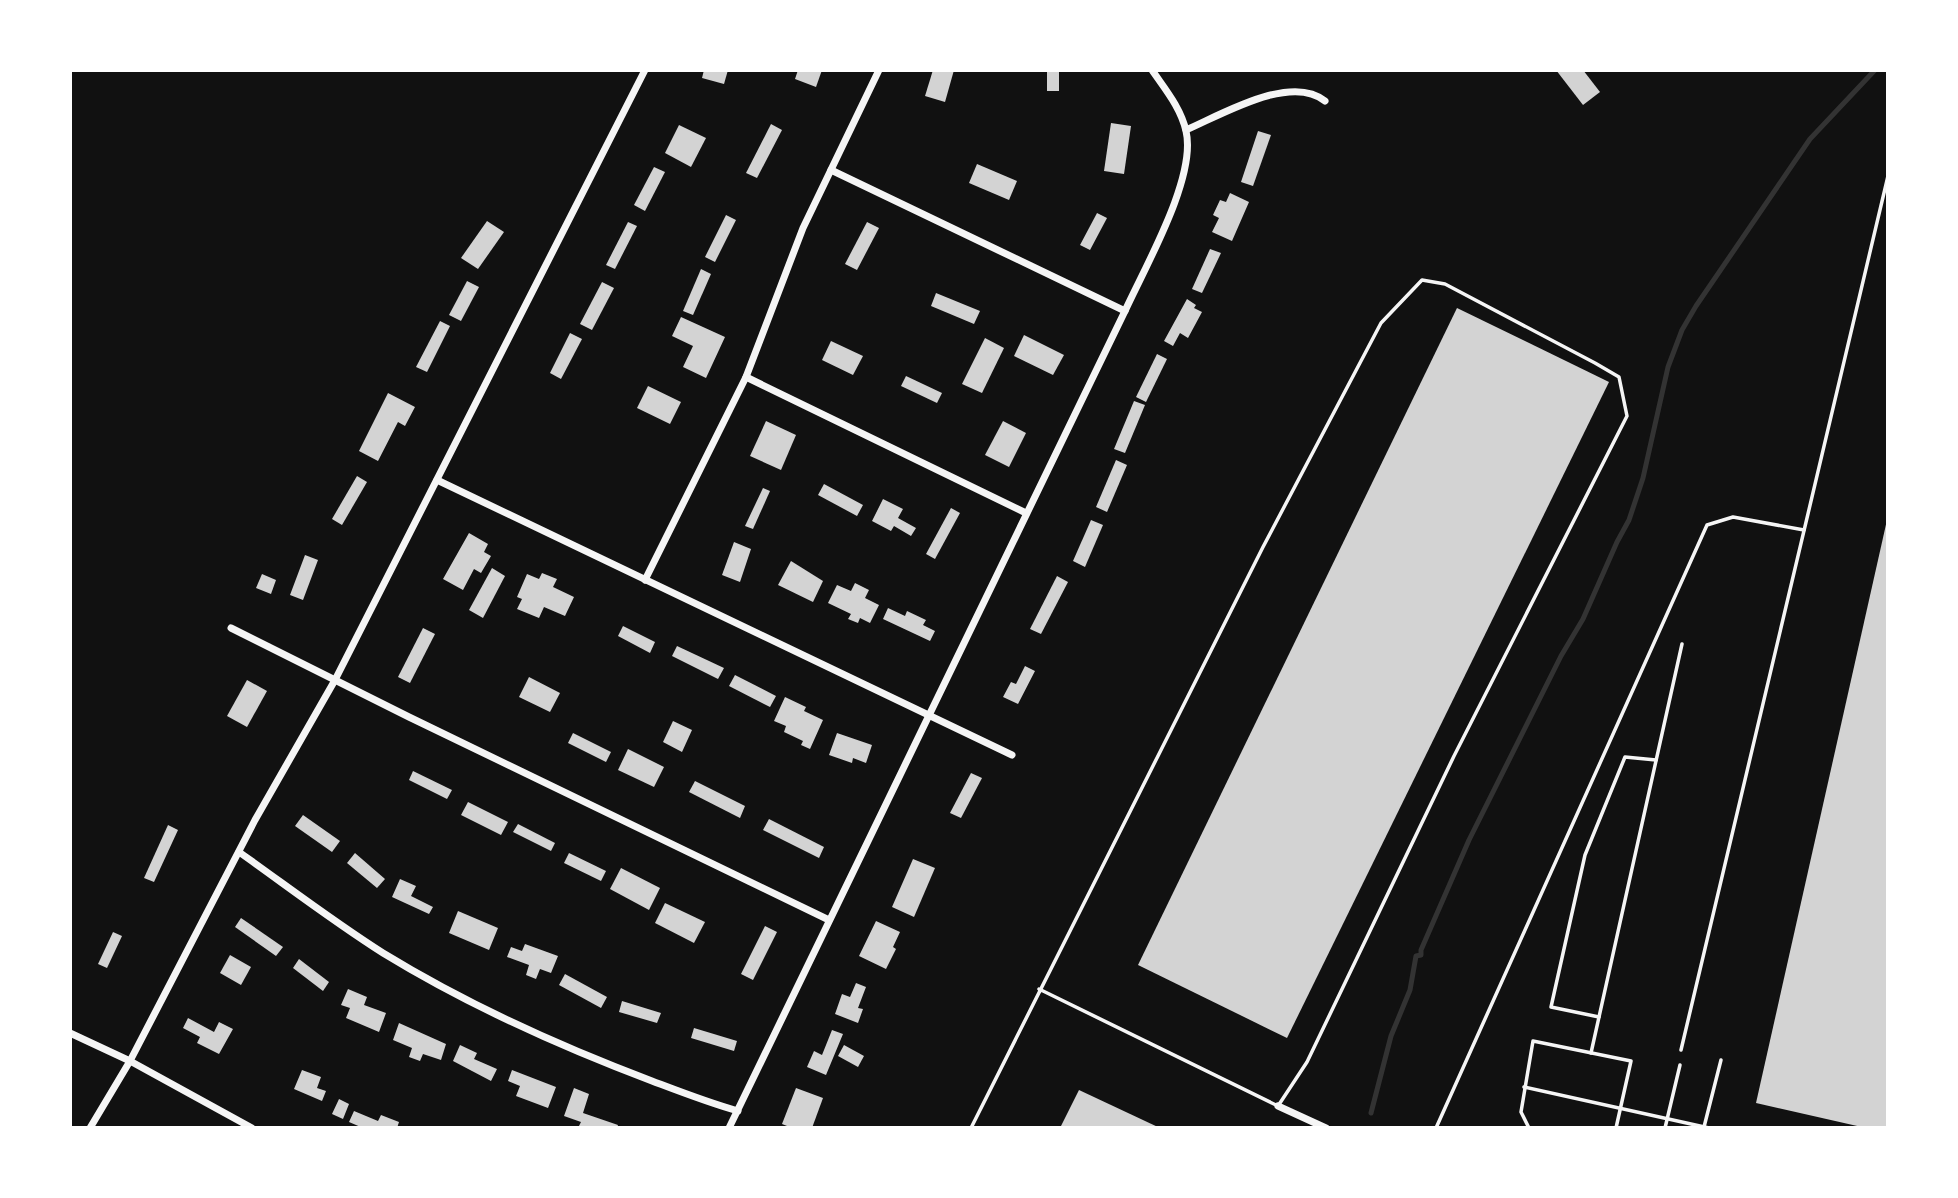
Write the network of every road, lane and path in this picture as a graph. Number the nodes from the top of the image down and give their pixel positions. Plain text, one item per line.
1 (645, 70) edge
2 (880, 70) edge
3 (1152, 70) edge
4 (1325, 101) dead end
5 (1186, 130) junction
6 (831, 170) junction
7 (1888, 176) edge
8 (1125, 311) junction
9 (746, 377) junction
10 (437, 480) junction
11 (1026, 513) junction
12 (1804, 530) junction
13 (645, 580) junction
14 (230, 628) dead end
15 (1682, 644) dead end
16 (335, 680) junction
17 (929, 715) junction
18 (1012, 755) dead end
19 (1656, 760) junction
20 (239, 852) junction
21 (829, 920) junction
22 (1039, 989) junction
23 (1599, 1017) junction
24 (70, 1032) edge
25 (1681, 1050) dead end
26 (1591, 1053) junction
27 (1721, 1060) dead end
28 (130, 1061) junction
29 (1680, 1065) dead end
30 (1524, 1087) junction
31 (1278, 1105) junction
32 (1621, 1108) junction
33 (738, 1111) junction
34 (1667, 1118) junction
35 (1707, 1127) edge
36 (90, 1128) edge
37 (252, 1128) edge
38 (729, 1128) edge
39 (971, 1128) edge
40 (1326, 1128) edge
41 (1436, 1128) edge
42 (1529, 1128) edge
43 (1616, 1128) edge
44 (1665, 1128) edge

1 - 10 street
2 - 6 street
3 - 5 street
4 - 5 street
5 - 8 street
6 - 8 street
6 - 9 street
7 - 12 lane
8 - 11 street
9 - 11 street
9 - 13 street
10 - 13 street
10 - 16 street
11 - 17 street
12 - 25 lane
12 - 41 lane
13 - 17 street
14 - 16 street
15 - 19 lane
16 - 20 street
16 - 21 street
17 - 18 street
17 - 21 street
19 - 23 lane
19 - 23 lane
20 - 28 street
20 - 33 street
21 - 33 street
22 - 31 lane
22 - 31 lane
22 - 39 lane
23 - 26 lane
24 - 28 street
26 - 30 lane
26 - 32 lane
27 - 35 lane
28 - 36 street
28 - 37 street
29 - 34 lane
30 - 32 lane
30 - 42 lane
31 - 40 street
32 - 34 lane
32 - 43 lane
33 - 38 street
34 - 35 lane
34 - 44 lane

